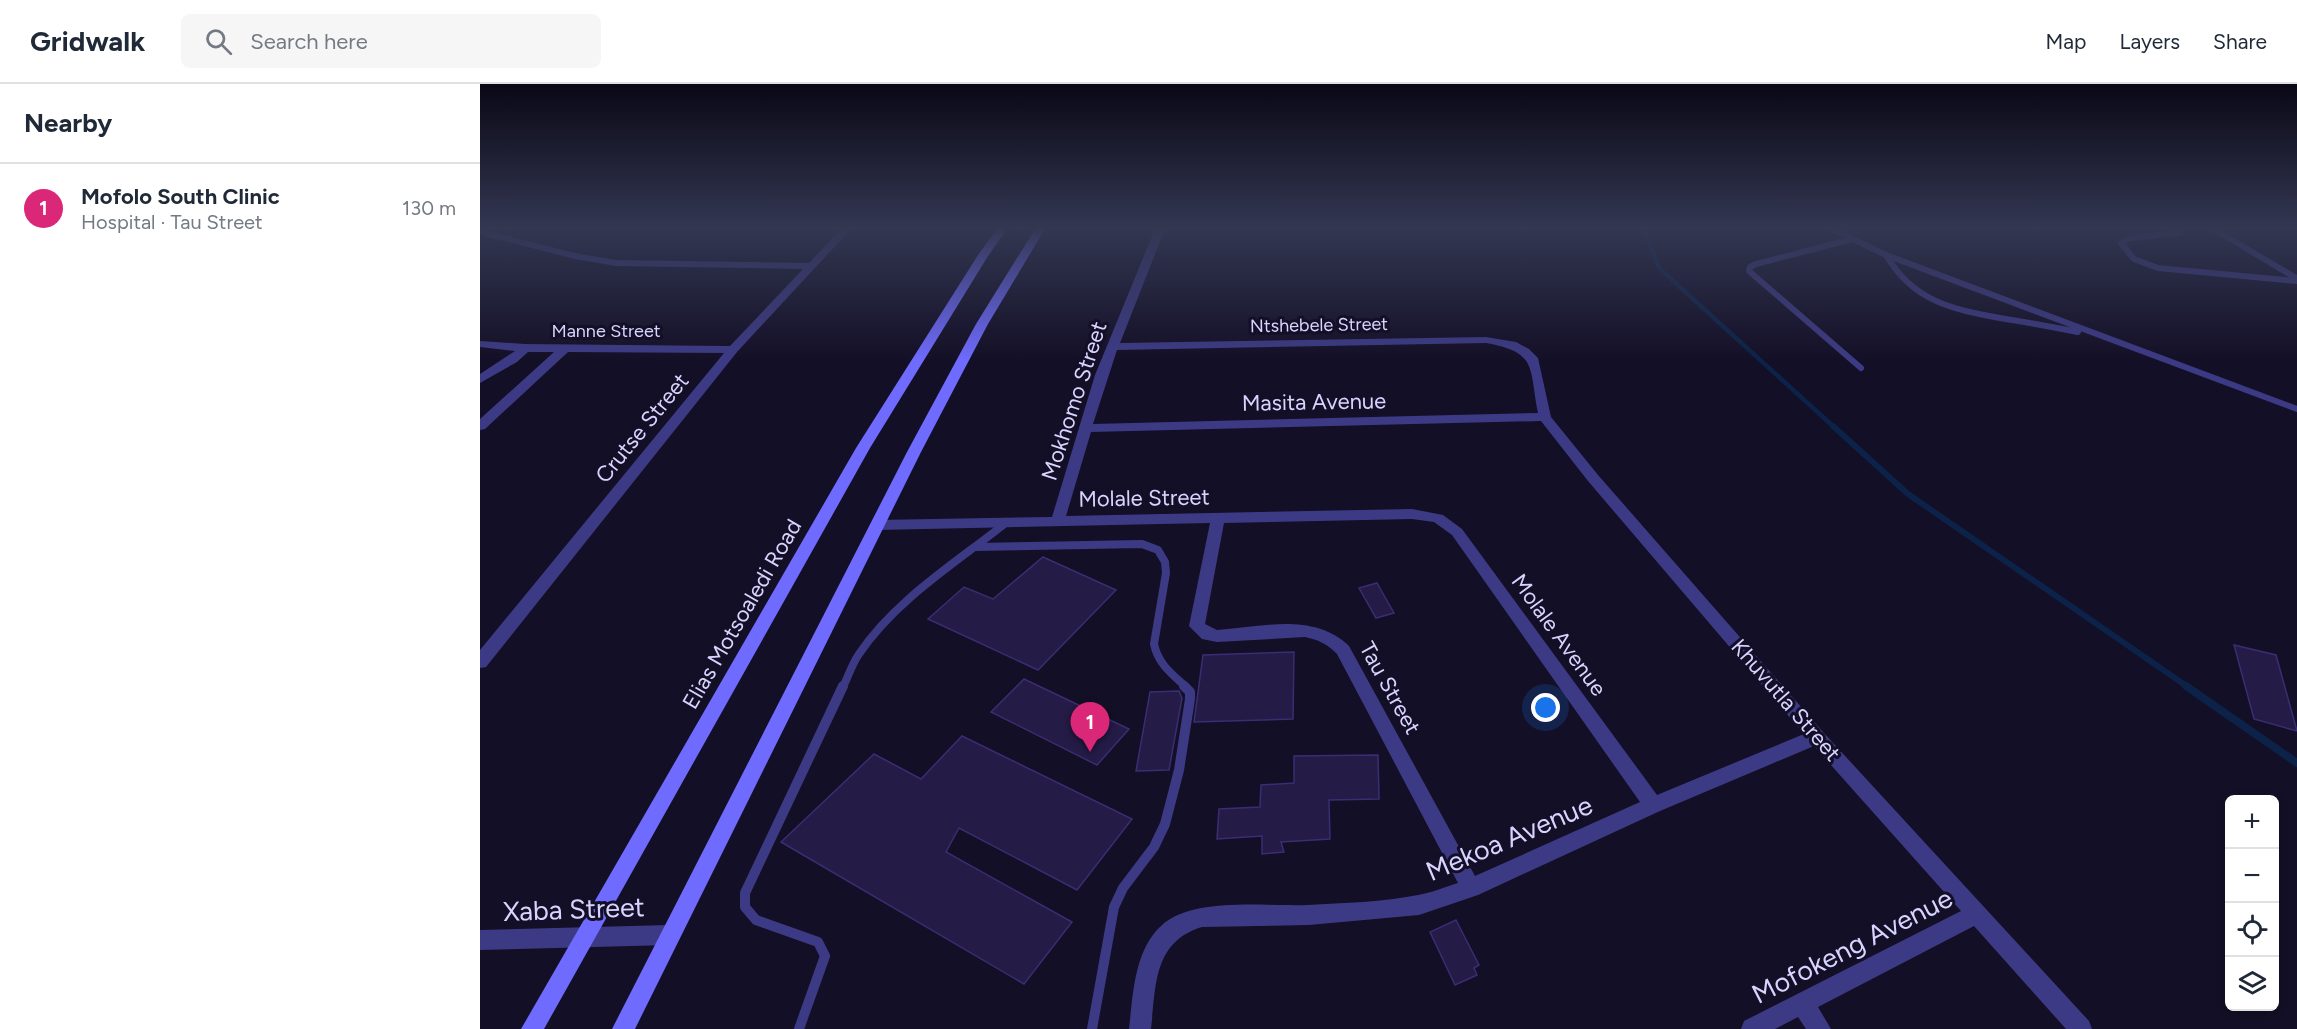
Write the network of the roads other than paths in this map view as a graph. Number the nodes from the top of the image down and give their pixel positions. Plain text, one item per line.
1 (804, 273) edge
2 (972, 273) edge
3 (1013, 273) edge
4 (1142, 273) edge
5 (1750, 273) edge
6 (1896, 273) edge
7 (1934, 273) edge
8 (2217, 273) edge
9 (2297, 280) edge
10 (2098, 335) junction
11 (480, 345) edge
12 (1112, 347) junction
13 (525, 348) junction
14 (564, 348) junction
15 (733, 350) junction
16 (1525, 351) joint
17 (1861, 368) dead end
18 (480, 379) edge
19 (2297, 409) edge
20 (1545, 417) junction
21 (480, 426) edge
22 (1085, 428) junction
23 (1412, 514) joint
24 (1218, 518) junction
25 (1058, 520) junction
26 (1007, 522) junction
27 (877, 525) junction
28 (975, 547) junction
29 (480, 662) edge
30 (1817, 736) junction
31 (1653, 805) junction
32 (1471, 888) junction
33 (1977, 914) junction
34 (669, 935) junction
35 (584, 938) junction
36 (480, 940) edge
37 (1802, 1004) junction
38 (532, 1029) edge
39 (623, 1029) edge
40 (800, 1029) edge
41 (1092, 1029) edge
42 (1140, 1029) edge
43 (1752, 1029) edge
44 (1820, 1029) edge
45 (2081, 1029) edge

1 - 15 street, Crutse Street
2 - 35 main road, Elias Motsoaledi Road
3 - 27 main road
4 - 12 street, Mokhomo Street
5 - 17 lane
6 - 10 lane
7 - 10 lane
8 - 9 lane
10 - 19 lane
11 - 13 street, Manne Street
12 - 16 street, Ntshebele Street
12 - 22 street, Mokhomo Street
13 - 14 street, Manne Street
13 - 18 street
14 - 15 street, Manne Street
14 - 21 street
15 - 29 street, Crutse Street
16 - 20 street, Khuvutla Street
20 - 22 street, Masita Avenue
20 - 30 street, Khuvutla Street
22 - 25 street, Mokhomo Street
23 - 24 street, Molale Street
23 - 31 street, Molale Avenue
24 - 25 street, Molale Street
24 - 32 street, Tau Street
25 - 26 street, Molale Street
26 - 27 street, Molale Street
26 - 28 lane
27 - 34 main road
28 - 40 lane
28 - 41 lane
30 - 31 street, Mekoa Avenue
30 - 33 street, Khuvutla Street
31 - 32 street, Mekoa Avenue
32 - 42 street, Mekoa Avenue
33 - 37 street, Mofokeng Avenue
33 - 45 street, Khuvutla Street
34 - 35 street, Xaba Street
34 - 39 main road
35 - 36 street, Xaba Street
35 - 38 main road, Elias Motsoaledi Road
37 - 43 street, Mofokeng Avenue
37 - 44 street

